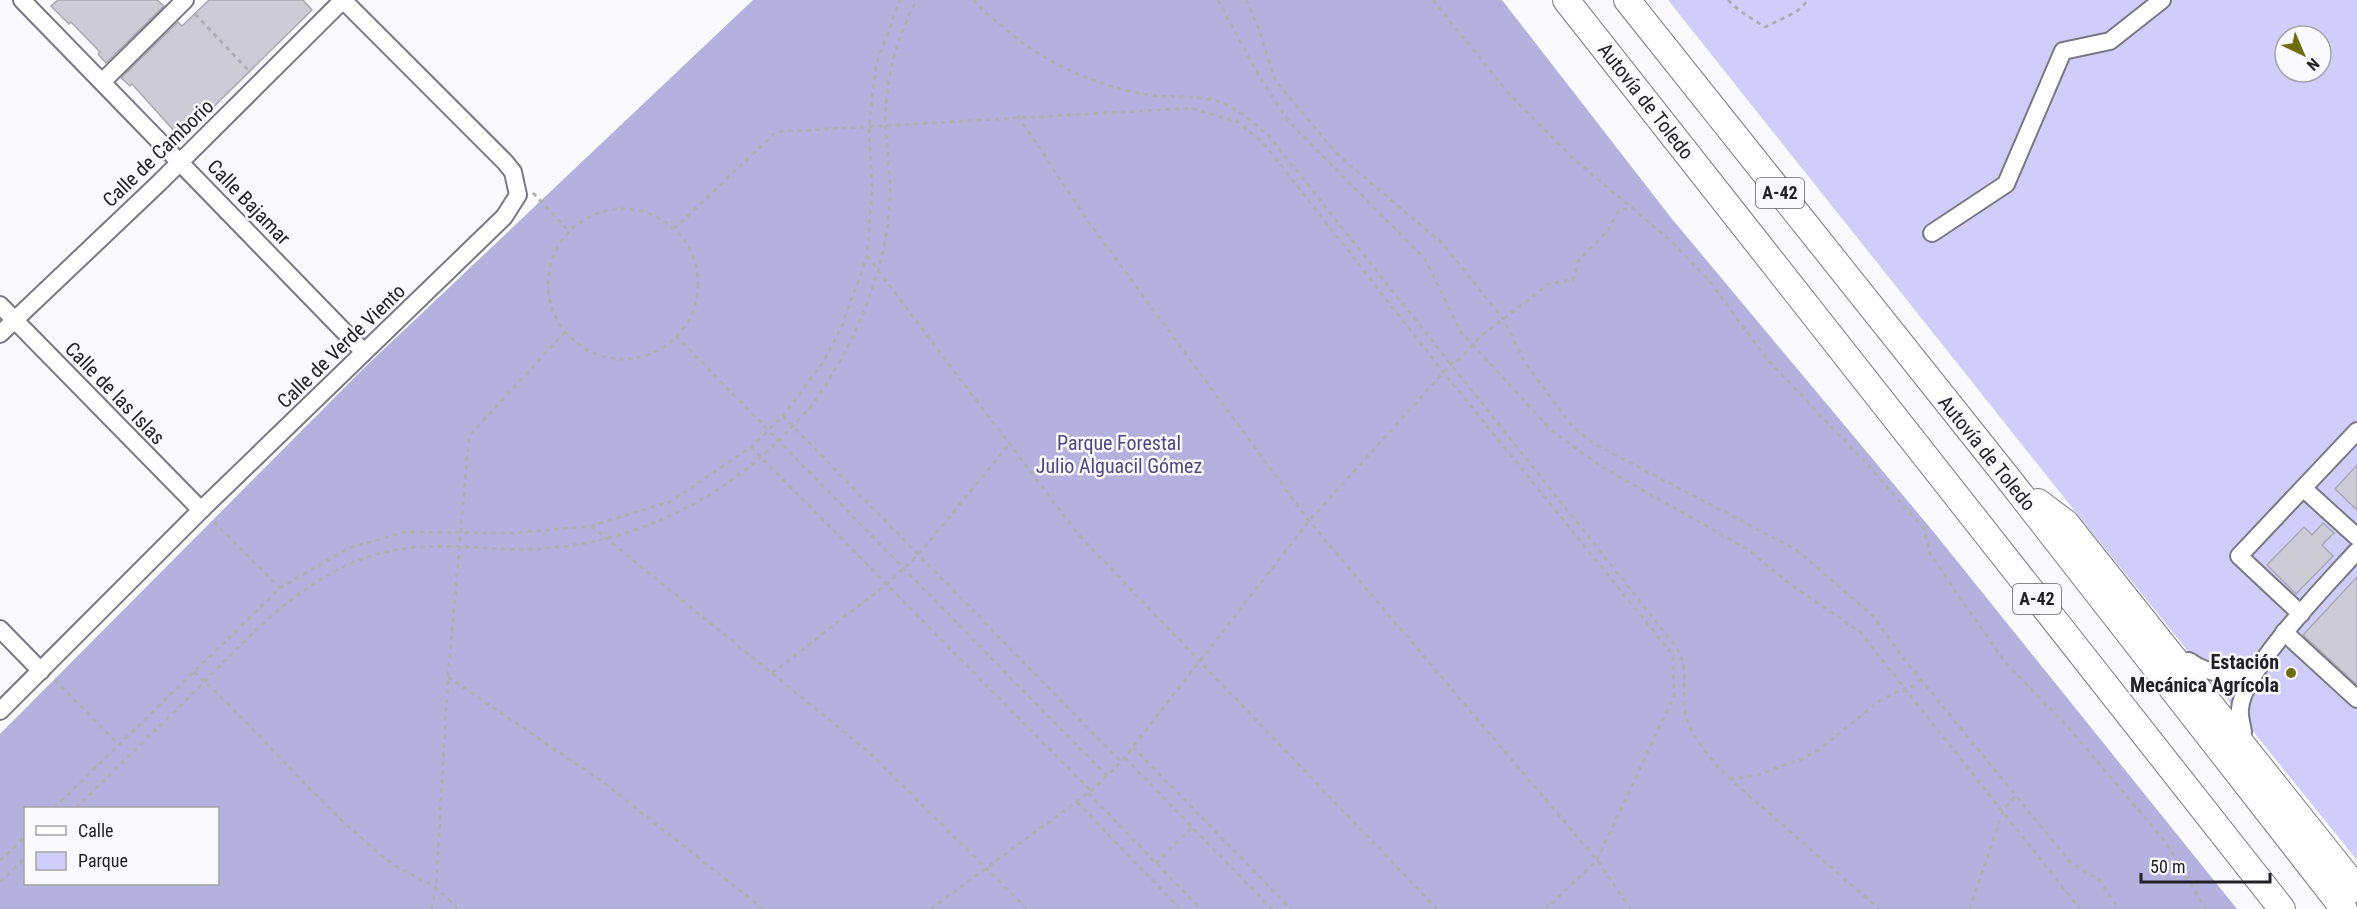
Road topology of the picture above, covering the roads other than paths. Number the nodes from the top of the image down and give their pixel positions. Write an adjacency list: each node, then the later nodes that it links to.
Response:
1 (343, 0): 8 (street, Calle de Camborio); 13 (street, Calle de Verde Viento)
2 (1566, 0): 32 (highway, Autovía de Toledo / A-42)
3 (1627, 0): 15 (highway, Autovía de Toledo / A-42)
4 (2162, 0): 9 (street)
5 (25, 1): 7 (street, Calle Bajamar)
6 (184, 1): 7 (street)
7 (103, 81): 8 (street, Calle Bajamar)
8 (180, 161): 11 (street, Calle de Camborio); 13 (street, Calle Bajamar)
9 (1932, 233)
10 (0, 305): 11 (street, Calle de las Islas)
11 (14, 320): 12 (street, Calle de Camborio); 17 (street, Calle de las Islas)
12 (0, 334)
13 (364, 352): 17 (street, Calle de Verde Viento)
14 (2357, 431): 16 (street)
15 (2007, 477): 20 (highway); 33 (highway, Autovía de Toledo / A-42)
16 (2304, 489): 18 (street); 21 (street)
17 (207, 515): 26 (street, Calle de Verde Viento)
18 (2357, 537)
19 (2357, 551): 21 (street)
20 (2110, 579): 24 (street); 30 (highway)
21 (2301, 614): 23 (street)
22 (0, 629): 26 (street)
23 (2284, 632): 25 (street); 27 (street)
24 (2189, 661): 25 (street); 29 (street)
25 (2259, 665): 29 (street)
26 (47, 675): 28 (street, Calle de Verde Viento)
27 (2357, 699)
28 (0, 711)
29 (2243, 732): 30 (street)
30 (2322, 844): 31 (highway)
31 (2352, 880)
32 (2282, 909)
33 (2344, 909)

